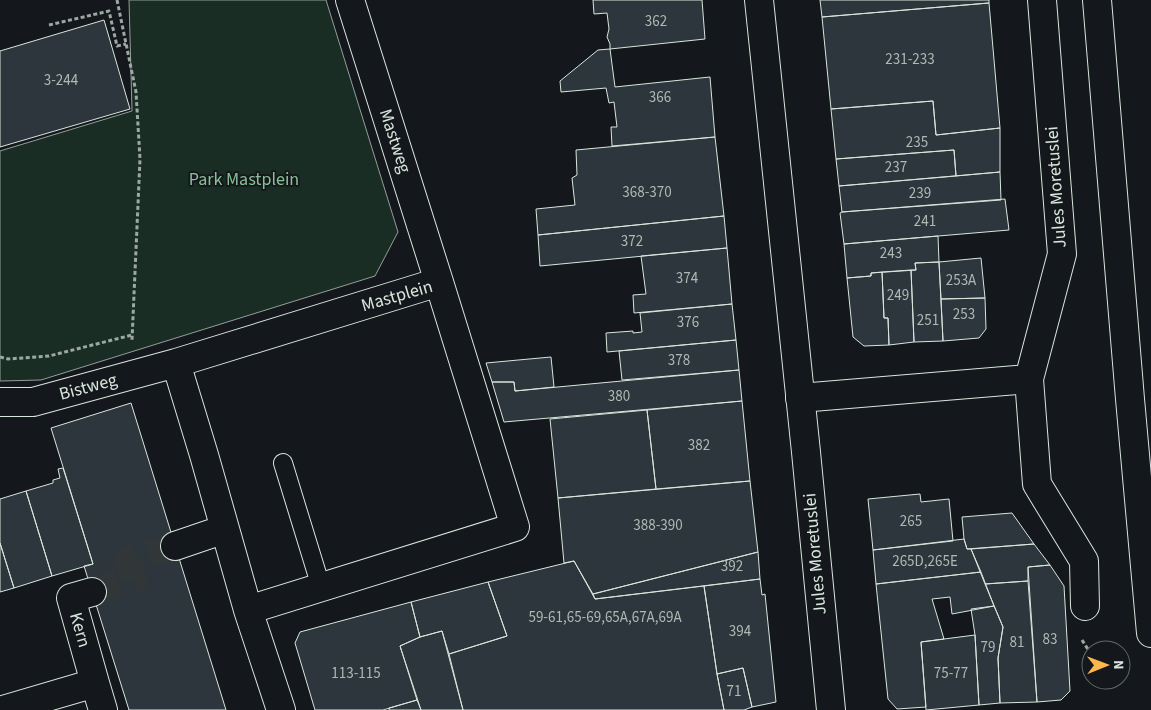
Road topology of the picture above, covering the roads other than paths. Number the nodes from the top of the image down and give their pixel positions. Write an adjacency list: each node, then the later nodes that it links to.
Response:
1 (350, 0): 5 (main road, Mastweg)
2 (759, 0): 8 (main road, Jules Moretuslei)
3 (1042, 0): 7 (main road, Jules Moretuslei)
4 (1096, 0): 17 (main road)
5 (440, 282): 6 (main road, Mastplein); 13 (main road, Mastplein)
6 (176, 363): 9 (main road, Bistweg); 11 (main road)
7 (1029, 379): 8 (main road); 15 (main road, Jules Moretuslei)
8 (800, 398): 22 (main road, Jules Moretuslei)
9 (0, 402)
10 (283, 463): 13 (lane)
11 (225, 529): 12 (main road); 16 (main road)
12 (175, 546)
13 (321, 587): 16 (main road, Mastplein)
14 (92, 592): 18 (main road, Kern)
15 (1086, 606)
16 (248, 610): 21 (main road)
17 (1151, 633)
18 (95, 683): 19 (main road); 20 (main road, Kern)
19 (3, 710)
20 (103, 710)
21 (281, 710)
22 (831, 710)

